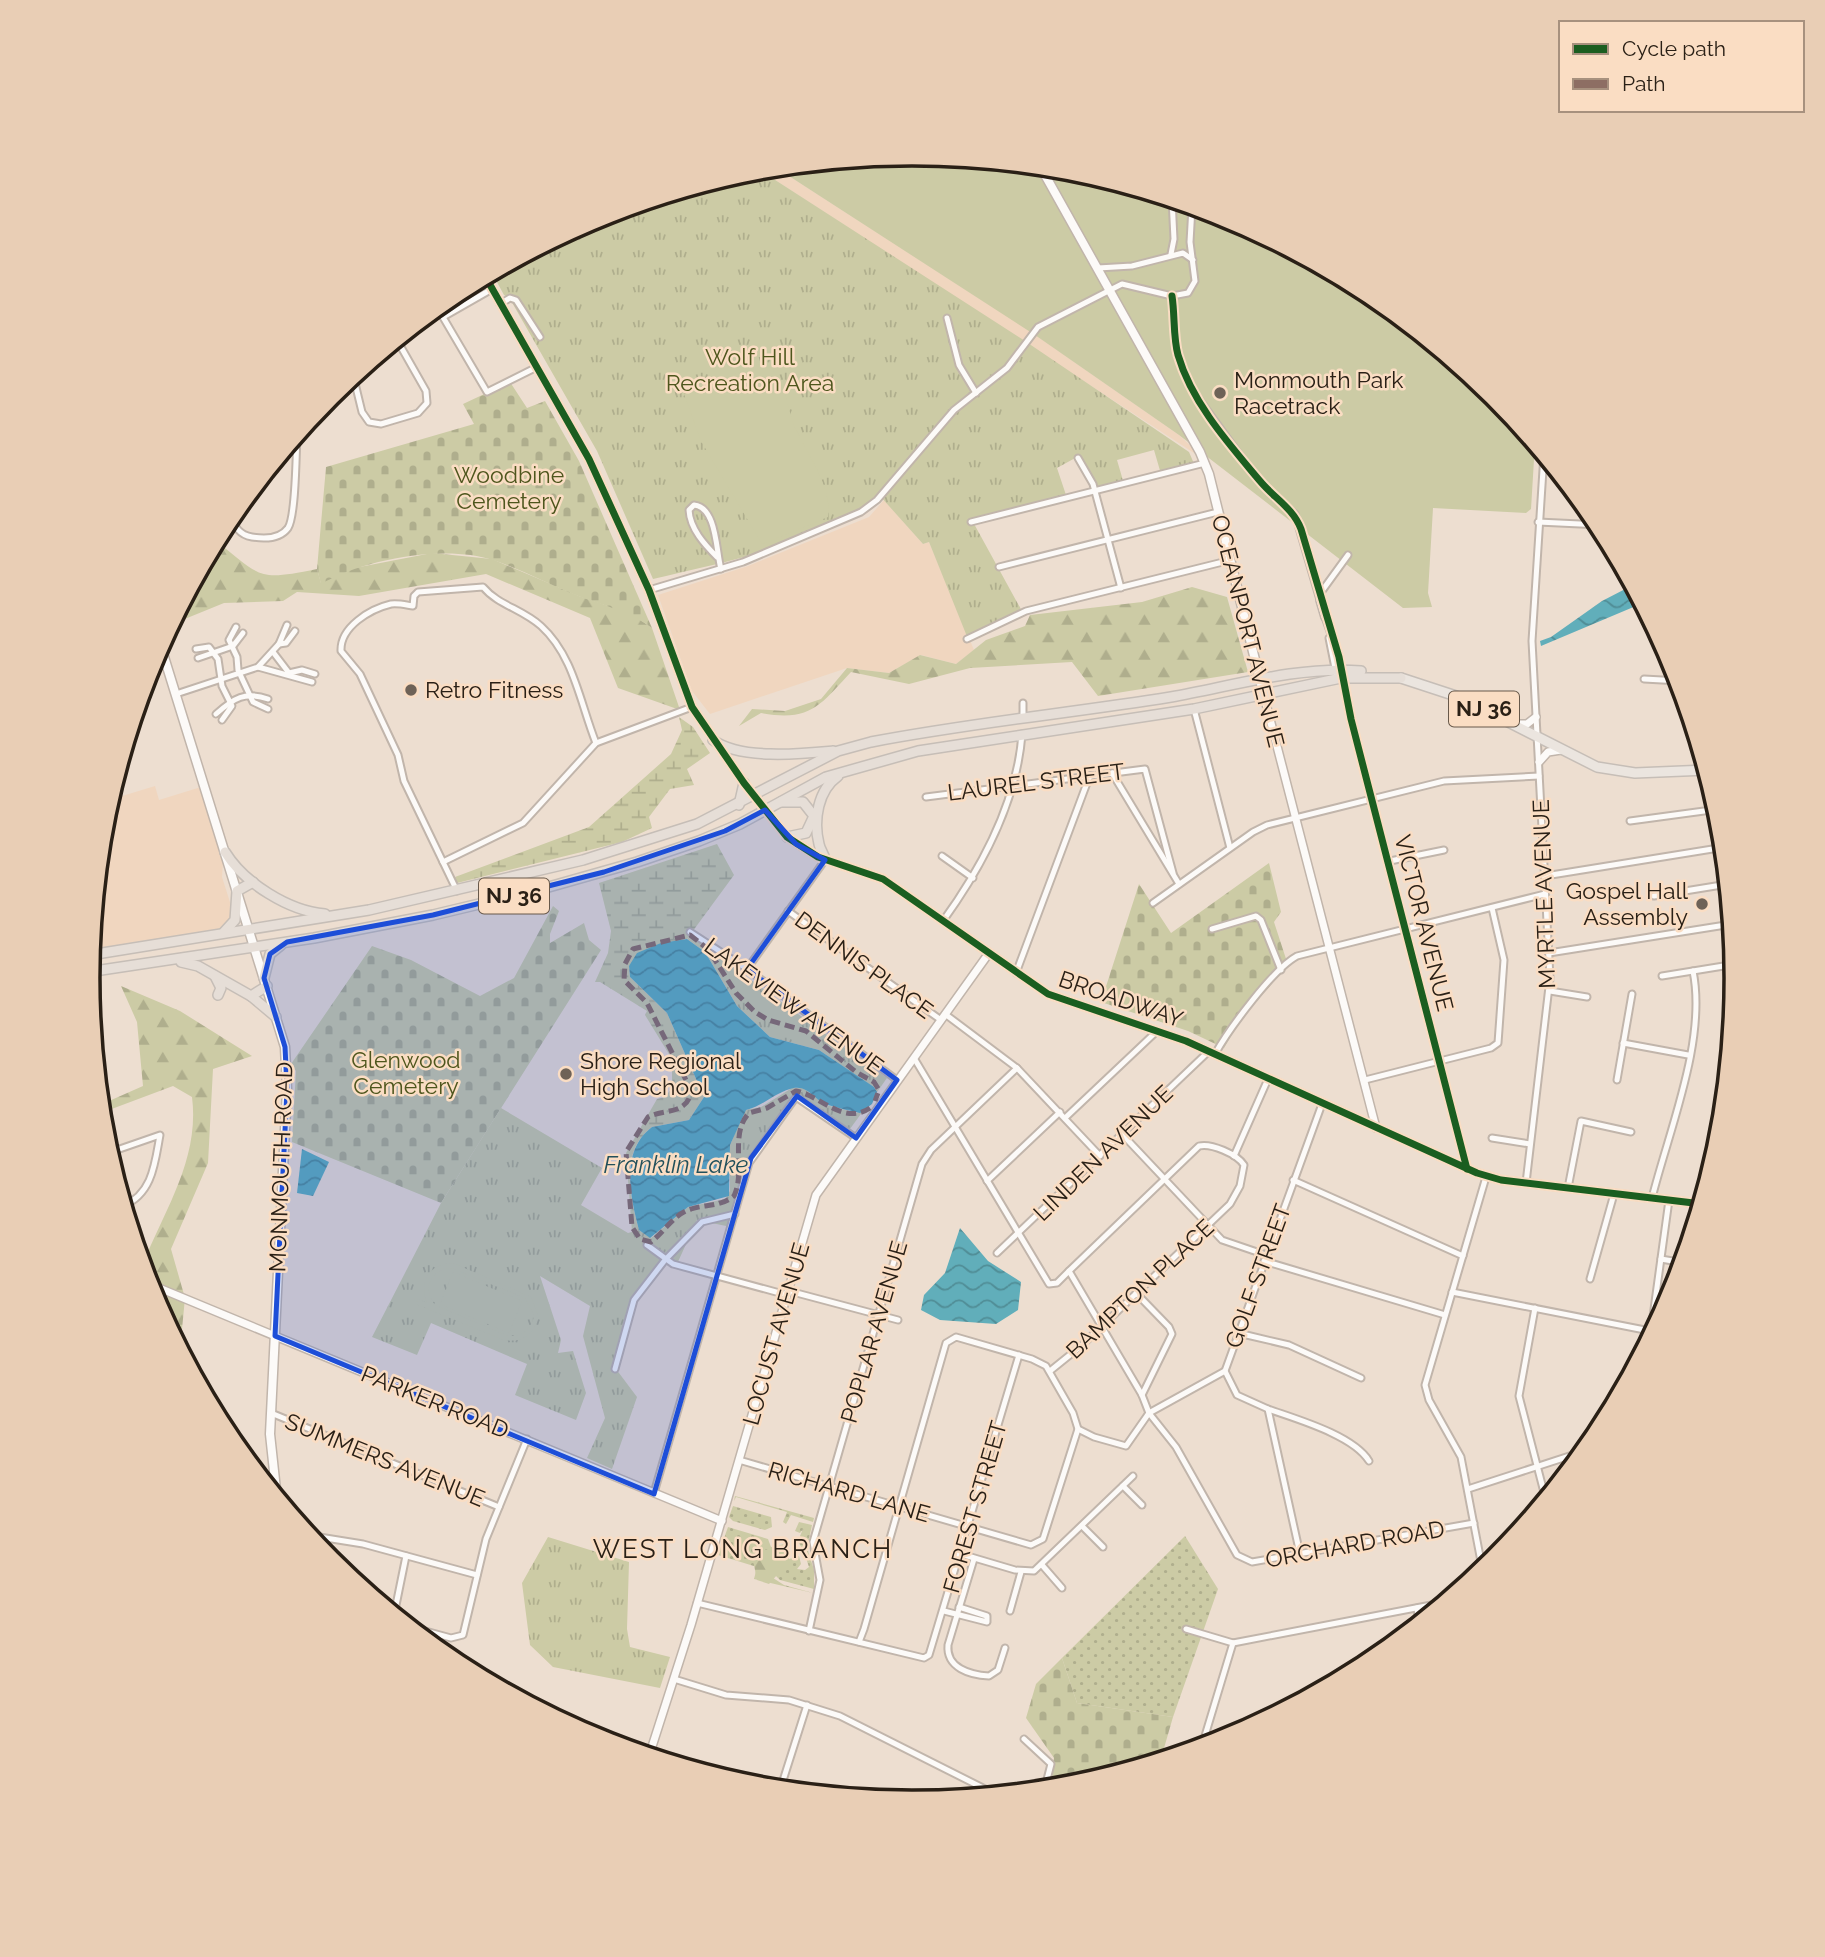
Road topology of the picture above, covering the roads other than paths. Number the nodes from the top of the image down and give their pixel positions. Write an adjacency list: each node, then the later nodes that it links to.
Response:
1 (1046, 177): 6 (main road, OCEANPORT AVENUE)
2 (1172, 209): 4 (street)
3 (1192, 216): 5 (street)
4 (1171, 254): 5 (street); 6 (street)
5 (1193, 260): 10 (street)
6 (1098, 268): 9 (main road, OCEANPORT AVENUE)
7 (490, 285): 8 (street, BROADWAY)
8 (492, 289): 11 (street, BROADWAY); 12 (street)
9 (1110, 289): 10 (street); 18 (street); 21 (main road, OCEANPORT AVENUE)
10 (1172, 296): 37 (street, VICTOR AVENUE)
11 (500, 304): 14 (street); 16 (street, BROADWAY)
12 (443, 317): 16 (street)
13 (947, 318): 18 (street)
14 (540, 337)
15 (401, 347): 17 (street)
16 (537, 367): 36 (street, BROADWAY)
17 (356, 387)
18 (976, 393): 34 (street)
19 (296, 449): 28 (street)
20 (1078, 458): 23 (street)
21 (1205, 463): 23 (street); 24 (main road, OCEANPORT AVENUE)
22 (1543, 466): 26 (street, MYRTLE AVENUE)
23 (1095, 491): 25 (street); 29 (street)
24 (1218, 512): 29 (street); 32 (main road, OCEANPORT AVENUE)
25 (971, 522)
26 (1538, 522): 27 (street); 73 (street, MYRTLE AVENUE)
27 (1586, 524)
28 (236, 528)
29 (1108, 539): 33 (street); 35 (street)
30 (1348, 555): 37 (street)
31 (718, 557): 31 (street); 34 (street)
32 (1231, 560): 35 (street); 57 (main road, OCEANPORT AVENUE)
33 (999, 567)
34 (721, 569): 36 (street)
35 (1121, 588): 43 (street)
36 (649, 590): 68 (street, BROADWAY)
37 (1319, 598): 38 (street, VICTOR AVENUE)
38 (1325, 617): 55 (street, VICTOR AVENUE)
39 (287, 625): 44 (street)
40 (236, 627): 45 (street)
41 (295, 631): 44 (street)
42 (243, 633): 45 (street)
43 (967, 639)
44 (279, 645): 47 (street)
45 (233, 646): 48 (street); 53 (street)
46 (195, 649): 48 (street)
47 (273, 652): 51 (street); 52 (street)
48 (215, 654): 49 (street); 59 (street)
49 (198, 658)
50 (165, 660): 62 (main road, MONMOUTH ROAD)
51 (258, 667): 52 (street); 53 (street)
52 (289, 673): 54 (street); 61 (street)
53 (240, 674): 59 (street); 63 (street)
54 (315, 674)
55 (1340, 676): 56 (highway, NJ 36); 57 (highway, NJ 36); 64 (highway, NJ 36); 94 (street, VICTOR AVENUE)
56 (1401, 678): 75 (main road, NJ 36)
57 (1261, 679): 64 (main road, OCEANPORT AVENUE); 72 (highway, NJ 36)
58 (1644, 679): 60 (street)
59 (222, 680): 62 (street); 66 (street)
60 (1668, 680)
61 (312, 682)
62 (176, 694): 105 (main road, MONMOUTH ROAD)
63 (249, 694): 65 (street); 66 (street); 69 (street)
64 (1264, 696): 70 (highway, NJ 36); 99 (street, OCEANPORT AVENUE)
65 (268, 699)
66 (230, 702): 71 (street); 74 (street)
67 (1023, 703): 72 (street)
68 (692, 707): 78 (street, BROADWAY); 79 (street)
69 (268, 709)
70 (1194, 709): 76 (highway, NJ 36); 102 (street)
71 (216, 714)
72 (1023, 717): 82 (highway, NJ 36)
73 (1536, 717): 75 (street); 77 (street, MYRTLE AVENUE)
74 (222, 720)
75 (1513, 724): 77 (main road, NJ 36)
76 (1022, 734): 85 (highway, NJ 36); 91 (street)
77 (1538, 738): 81 (main road, NJ 36); 84 (street, MYRTLE AVENUE)
78 (713, 740): 80 (highway); 83 (street, BROADWAY)
79 (596, 743): 109 (street); 109 (street)
80 (736, 750): 82 (highway); 83 (highway)
81 (1562, 750): 84 (street); 86 (main road, NJ 36)
82 (838, 751): 92 (highway, NJ 36)
83 (728, 760): 90 (street, BROADWAY)
84 (1539, 762): 89 (street, MYRTLE AVENUE)
85 (846, 770): 95 (highway, NJ 36); 107 (highway)
86 (1699, 770)
87 (1112, 773): 88 (street, LAUREL STREET); 110 (street); 110 (street, LAUREL STREET)
88 (1090, 775): 91 (street, LAUREL STREET); 143 (street)
89 (1539, 776): 94 (street); 111 (street, MYRTLE AVENUE)
90 (744, 783): 92 (street, BROADWAY); 96 (highway)
91 (1014, 785): 93 (street, LAUREL STREET); 112 (street)
92 (754, 796): 96 (highway, NJ 36); 97 (street, BROADWAY)
93 (926, 797)
94 (1372, 798): 99 (street); 108 (street, VICTOR AVENUE)
95 (776, 803): 97 (highway, NJ 36); 101 (highway)
96 (738, 806): 117 (highway, NJ 36)
97 (765, 810): 101 (street, BROADWAY); 131 (highway, NJ 36)
98 (1708, 811): 100 (street)
99 (1296, 818): 102 (street); 133 (street, OCEANPORT AVENUE)
100 (1630, 821)
101 (788, 837): 107 (street, BROADWAY)
102 (1230, 848): 114 (street)
103 (1714, 849): 111 (street)
104 (1444, 850): 108 (street)
105 (225, 852): 113 (highway); 116 (main road, MONMOUTH ROAD)
106 (942, 856): 112 (street)
107 (825, 860): 122 (street); 124 (street, BROADWAY)
108 (1390, 861): 127 (street, VICTOR AVENUE)
109 (443, 863): 117 (street)
110 (1174, 873): 114 (street)
111 (1545, 876): 118 (street, MYRTLE AVENUE)
112 (972, 878): 124 (street)
113 (253, 882): 116 (highway); 123 (highway)
114 (1179, 884): 120 (street)
115 (1720, 885): 119 (street)
116 (237, 891): 128 (main road, MONMOUTH ROAD); 130 (highway)
117 (457, 891): 123 (highway, NJ 36)
118 (1545, 894): 121 (street, LINDEN AVENUE); 136 (street, MYRTLE AVENUE)
119 (1654, 896)
120 (1153, 903)
121 (1492, 908): 127 (street, LINDEN AVENUE); 159 (street)
122 (788, 911): 139 (street); 153 (street, DENNIS PLACE)
123 (337, 915): 128 (highway, NJ 36)
124 (943, 921): 135 (street, BROADWAY)
125 (1724, 925): 136 (street)
126 (1212, 929): 141 (street)
127 (1406, 930): 133 (street, LINDEN AVENUE); 159 (street, VICTOR AVENUE)
128 (248, 931): 130 (highway, NJ 36); 132 (main road, MONMOUTH ROAD)
129 (690, 932): 139 (street, LAKEVIEW AVENUE)
130 (219, 935): 134 (highway, NJ 36)
131 (287, 942): 132 (highway, NJ 36); 146 (highway)
132 (254, 948): 137 (highway, NJ 36); 146 (main road, MONMOUTH ROAD)
133 (1330, 949): 141 (street, LINDEN AVENUE); 163 (street, OCEANPORT AVENUE)
134 (100, 953)
135 (989, 953): 143 (street, BROADWAY); 153 (street, LOCUST AVENUE)
136 (1549, 953): 147 (street, MYRTLE AVENUE)
137 (172, 961): 140 (highway, NJ 36); 144 (highway)
138 (1725, 966): 142 (street)
139 (747, 969): 162 (street, LAKEVIEW AVENUE)
140 (100, 970)
141 (1281, 970): 156 (street, LINDEN AVENUE)
142 (1693, 971): 145 (street); 157 (street)
143 (1016, 973): 154 (street, BROADWAY)
144 (214, 975): 148 (highway); 150 (highway)
145 (1662, 976)
146 (266, 982): 150 (highway); 152 (main road, MONMOUTH ROAD)
147 (1550, 991): 151 (street); 174 (street, MYRTLE AVENUE)
148 (218, 995)
149 (1632, 995): 155 (street)
150 (251, 996): 152 (highway)
151 (1587, 997)
152 (276, 1017): 215 (main road, MONMOUTH ROAD)
153 (943, 1017): 158 (street, LOCUST AVENUE); 160 (street, DENNIS PLACE)
154 (1157, 1031): 156 (street, BROADWAY); 167 (street)
155 (1623, 1043): 157 (street); 164 (street)
156 (1212, 1053): 161 (street, BROADWAY); 171 (street, LINDEN AVENUE)
157 (1688, 1055): 186 (street)
158 (914, 1058): 162 (street, LOCUST AVENUE); 168 (street)
159 (1440, 1060): 163 (street); 178 (street, VICTOR AVENUE)
160 (1017, 1068): 166 (street, DENNIS PLACE); 168 (street, POPLAR AVENUE)
161 (1268, 1079): 165 (street, BROADWAY); 177 (street)
162 (897, 1080): 172 (street, LOCUST AVENUE)
163 (1365, 1080): 169 (street, OCEANPORT AVENUE)
164 (1617, 1080)
165 (1322, 1104): 169 (street, BROADWAY); 181 (street, GOLF STREET)
166 (1060, 1112): 167 (street, DENNIS PLACE); 182 (street)
167 (1065, 1118): 176 (street, DENNIS PLACE)
168 (955, 1128): 182 (street); 210 (street, POPLAR AVENUE)
169 (1376, 1128): 178 (street, BROADWAY)
170 (1632, 1132): 184 (street)
171 (1122, 1134): 176 (street, LINDEN AVENUE); 180 (street)
172 (856, 1138): 190 (street); 205 (street, LOCUST AVENUE)
173 (1492, 1138): 174 (street)
174 (1530, 1144): 183 (street, MYRTLE AVENUE)
175 (118, 1150): 188 (street)
176 (1100, 1156): 192 (street, LINDEN AVENUE)
177 (1234, 1156): 180 (street); 191 (street, BAMPTON PLACE)
178 (1467, 1169): 179 (street, BROADWAY)
179 (1486, 1177): 183 (street, BROADWAY); 195 (street)
180 (1165, 1179): 191 (street); 200 (street)
181 (1293, 1180): 195 (street); 196 (street, GOLF STREET)
182 (987, 1181): 192 (street)
183 (1526, 1183): 184 (street, BROADWAY)
184 (1568, 1188): 185 (street, BROADWAY)
185 (1614, 1194): 186 (street, BROADWAY); 202 (street)
186 (1652, 1198): 187 (street, BROADWAY)
187 (1669, 1200): 189 (street, BROADWAY); 197 (street)
188 (131, 1201)
189 (1694, 1203)
190 (735, 1214): 198 (street); 201 (street)
191 (1208, 1224): 196 (street); 206 (street, BAMPTON PLACE)
192 (1018, 1235): 194 (street, LINDEN AVENUE); 200 (street)
193 (647, 1245): 198 (street)
194 (997, 1253)
195 (1463, 1256): 204 (street)
196 (1265, 1258): 209 (street); 214 (street, GOLF STREET)
197 (1661, 1259): 199 (street); 207 (street)
198 (665, 1260): 201 (street); 217 (street)
199 (1674, 1261)
200 (1069, 1271): 212 (street, ORCHARD ROAD)
201 (717, 1275): 205 (street); 237 (street)
202 (1590, 1279)
203 (162, 1289): 215 (street, PARKER ROAD)
204 (1452, 1292): 208 (street); 209 (street)
205 (788, 1293): 210 (street); 228 (street, LOCUST AVENUE)
206 (1136, 1293): 212 (street, BAMPTON PLACE); 221 (street)
207 (1656, 1305)
208 (1535, 1308): 213 (street); 230 (street)
209 (1445, 1315): 235 (street)
210 (878, 1317): 211 (street); 233 (street, POPLAR AVENUE)
211 (898, 1320)
212 (1101, 1327): 218 (street, BAMPTON PLACE); 221 (street, ORCHARD ROAD)
213 (1645, 1330)
214 (1238, 1333): 219 (street, GOLF STREET); 220 (street)
215 (275, 1336): 223 (main road, MONMOUTH ROAD); 226 (street, PARKER ROAD)
216 (1019, 1355): 218 (street); 239 (street); 243 (street, FOREST STREET)
217 (615, 1369)
218 (1050, 1371): 225 (street, BAMPTON PLACE)
219 (1225, 1371): 222 (street, GOLF STREET); 224 (street)
220 (1361, 1378)
221 (1142, 1395): 224 (street, ORCHARD ROAD)
222 (1268, 1409): 229 (street, GOLF STREET); 248 (street)
223 (271, 1413): 232 (main road, MONMOUTH ROAD); 240 (street, SUMMERS AVENUE)
224 (1149, 1413): 225 (street); 248 (street, ORCHARD ROAD)
225 (1078, 1429): 243 (street, RICHARD LANE)
226 (527, 1439): 237 (street, PARKER ROAD); 240 (street)
227 (1569, 1456): 230 (street)
228 (739, 1460): 233 (street, RICHARD LANE); 241 (street, LOCUST AVENUE)
229 (1369, 1461)
230 (1539, 1466): 235 (street); 236 (street)
231 (1133, 1476): 234 (street)
232 (274, 1481)
233 (829, 1486): 239 (street, RICHARD LANE); 266 (street, POPLAR AVENUE)
234 (1123, 1486): 238 (street); 244 (street)
235 (1468, 1489): 242 (street)
236 (1544, 1489)
237 (654, 1494): 241 (street, PARKER ROAD)
238 (1142, 1505)
239 (899, 1506): 243 (street, RICHARD LANE); 268 (street)
240 (499, 1507): 254 (street)
241 (722, 1521): 256 (street, LOCUST AVENUE)
242 (1474, 1523): 248 (street, ORCHARD ROAD); 251 (street)
243 (969, 1526): 247 (street, FOREST STREET)
244 (1082, 1526): 246 (street); 252 (street)
245 (323, 1538): 249 (street)
246 (1103, 1547)
247 (961, 1553): 250 (street); 261 (street, FOREST STREET)
248 (1300, 1553)
249 (406, 1556): 254 (street); 257 (street)
250 (974, 1559): 253 (street); 259 (street)
251 (1481, 1559)
252 (1042, 1565): 253 (street); 255 (street)
253 (1021, 1572): 262 (street)
254 (477, 1575): 267 (street)
255 (1062, 1588)
256 (698, 1604): 266 (street); 271 (street, LOCUST AVENUE)
257 (396, 1605)
258 (1428, 1606): 260 (street)
259 (959, 1607): 264 (street); 264 (street)
260 (1417, 1608): 263 (street); 269 (street)
261 (944, 1611): 264 (street); 268 (street, FOREST STREET)
262 (1010, 1611)
263 (1418, 1614)
264 (957, 1615): 270 (street)
265 (1186, 1629): 269 (street)
266 (809, 1631): 268 (street)
267 (431, 1633)
268 (859, 1642)
269 (1234, 1643): 273 (street)
270 (1005, 1648)
271 (674, 1679): 272 (street); 275 (street, LOCUST AVENUE)
272 (807, 1705): 276 (street); 278 (street)
273 (1205, 1736)
274 (1024, 1738): 277 (street)
275 (652, 1748)
276 (783, 1780)
277 (1047, 1780)
278 (983, 1788)

